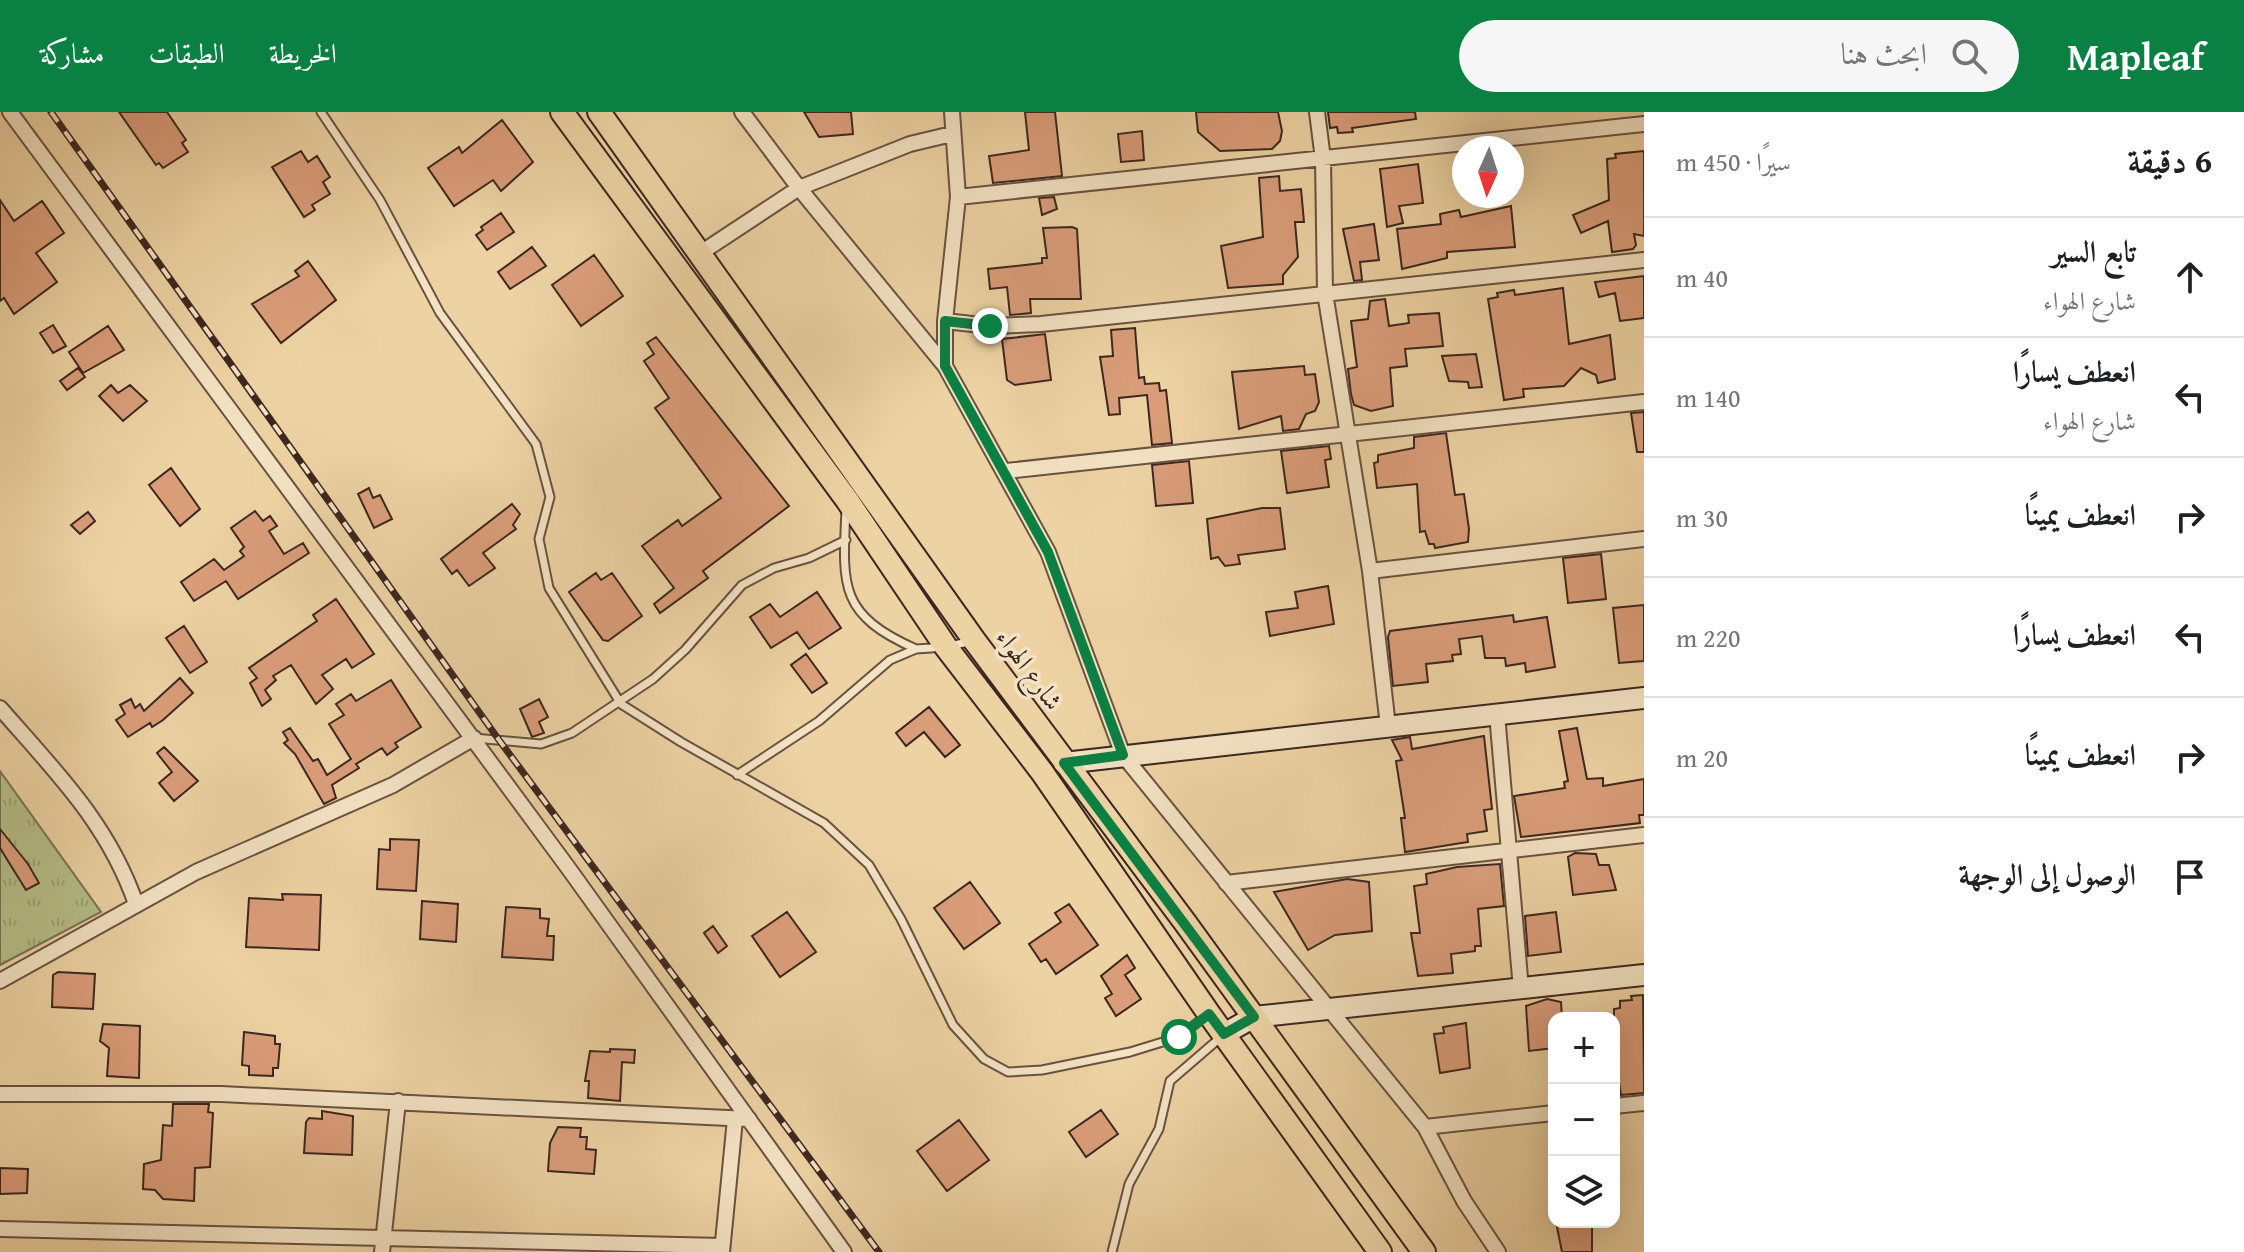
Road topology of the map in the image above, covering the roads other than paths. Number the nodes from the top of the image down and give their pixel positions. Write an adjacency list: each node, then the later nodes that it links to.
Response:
1 (10, 112): 34 (street)
2 (321, 112): 30 (lane)
3 (562, 112): 22 (main road, شارع الهواء)
4 (599, 112): 13 (main road, شارع الهواء)
5 (742, 112): 11 (street)
6 (952, 112): 9 (street)
7 (1317, 112): 10 (street)
8 (1644, 124): 10 (street)
9 (952, 134): 11 (street); 12 (street)
10 (1323, 159): 12 (street); 15 (street)
11 (799, 188): 13 (street); 17 (street)
12 (958, 197): 16 (street)
13 (699, 254): 21 (main road, شارع الهواء)
14 (1644, 260): 15 (street)
15 (1325, 293): 16 (street); 19 (street)
16 (945, 321): 17 (street)
17 (945, 366): 20 (street)
18 (1644, 402): 19 (street)
19 (1348, 434): 20 (street); 25 (street)
20 (1006, 471): 35 (street)
21 (860, 478): 22 (lane); 26 (main road, شارع الهواء)
22 (847, 500): 24 (lane); 27 (main road, شارع الهواء)
23 (1644, 539): 25 (street)
24 (846, 540): 28 (lane); 30 (lane)
25 (1370, 571): 33 (street)
26 (974, 640): 27 (lane); 36 (main road, شارع الهواء)
27 (946, 647): 28 (lane); 46 (main road, شارع الهواء)
28 (916, 649): 37 (lane)
29 (1644, 698): 32 (street)
30 (621, 704): 34 (lane); 37 (lane)
31 (0, 708): 41 (street)
32 (1497, 714): 33 (street); 39 (street)
33 (1388, 726): 35 (street)
34 (474, 738): 41 (street); 54 (street)
35 (1123, 755): 36 (street); 40 (street)
36 (1064, 763): 47 (main road, شارع الهواء)
37 (737, 775): 46 (lane)
38 (1644, 835): 39 (street)
39 (1506, 850): 40 (street); 44 (street)
40 (1226, 883): 45 (street)
41 (136, 904): 43 (street)
42 (1644, 975): 44 (street)
43 (0, 981)
44 (1521, 989): 45 (street)
45 (1327, 1009): 47 (street); 55 (street)
46 (1209, 1014): 48 (main road, شارع الهواء)
47 (1254, 1017): 48 (street); 62 (main road, شارع الهواء)
48 (1224, 1034): 60 (lane); 61 (main road, شارع الهواء)
49 (0, 1094): 50 (street)
50 (398, 1101): 54 (street); 57 (street)
51 (1644, 1103): 52 (street)
52 (1620, 1105)
53 (1548, 1114): 55 (street)
54 (742, 1119): 58 (street); 59 (street)
55 (1425, 1127): 63 (street)
56 (0, 1229): 57 (street)
57 (382, 1246): 58 (street)
58 (722, 1249)
59 (844, 1252)
60 (1112, 1252)
61 (1380, 1252)
62 (1424, 1252)
63 (1498, 1252)

